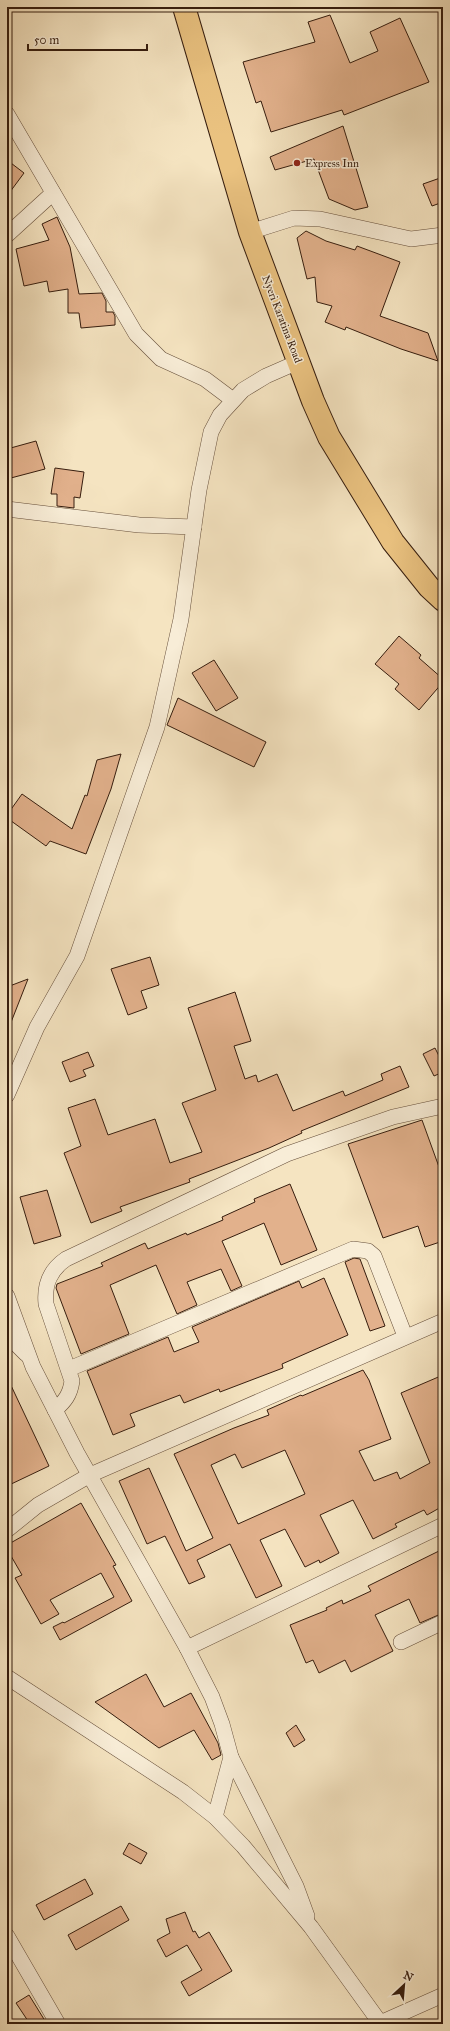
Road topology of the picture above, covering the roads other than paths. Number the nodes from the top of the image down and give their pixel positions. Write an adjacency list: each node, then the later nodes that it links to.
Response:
1 (184, 7): 4 (highway, Nyeri Karatina Road)
2 (7, 114): 3 (street)
3 (53, 192): 5 (street); 8 (street)
4 (250, 232): 6 (street); 7 (highway, Nyeri Karatina Road)
5 (7, 235)
6 (443, 235)
7 (298, 362): 8 (street); 11 (highway, Nyeri Karatina Road)
8 (233, 400): 10 (street)
9 (7, 509): 10 (street)
10 (194, 527): 12 (street)
11 (443, 600)
12 (7, 1095)
13 (442, 1109): 19 (street)
14 (7, 1296): 18 (street)
15 (443, 1321): 17 (street)
16 (7, 1335): 18 (street)
17 (405, 1336): 19 (street); 21 (street)
18 (29, 1356): 20 (street)
19 (69, 1369): 20 (street)
20 (55, 1410): 21 (street)
21 (90, 1475): 23 (street); 26 (street)
22 (443, 1525): 26 (street)
23 (7, 1530)
24 (443, 1622): 25 (street)
25 (401, 1642)
26 (187, 1648): 28 (street)
27 (7, 1677): 29 (street)
28 (231, 1757): 29 (street); 30 (street)
29 (215, 1817): 30 (street)
30 (311, 1926): 33 (street)
31 (7, 1936): 34 (street)
32 (443, 1995): 33 (street)
33 (380, 2023)
34 (58, 2024)

